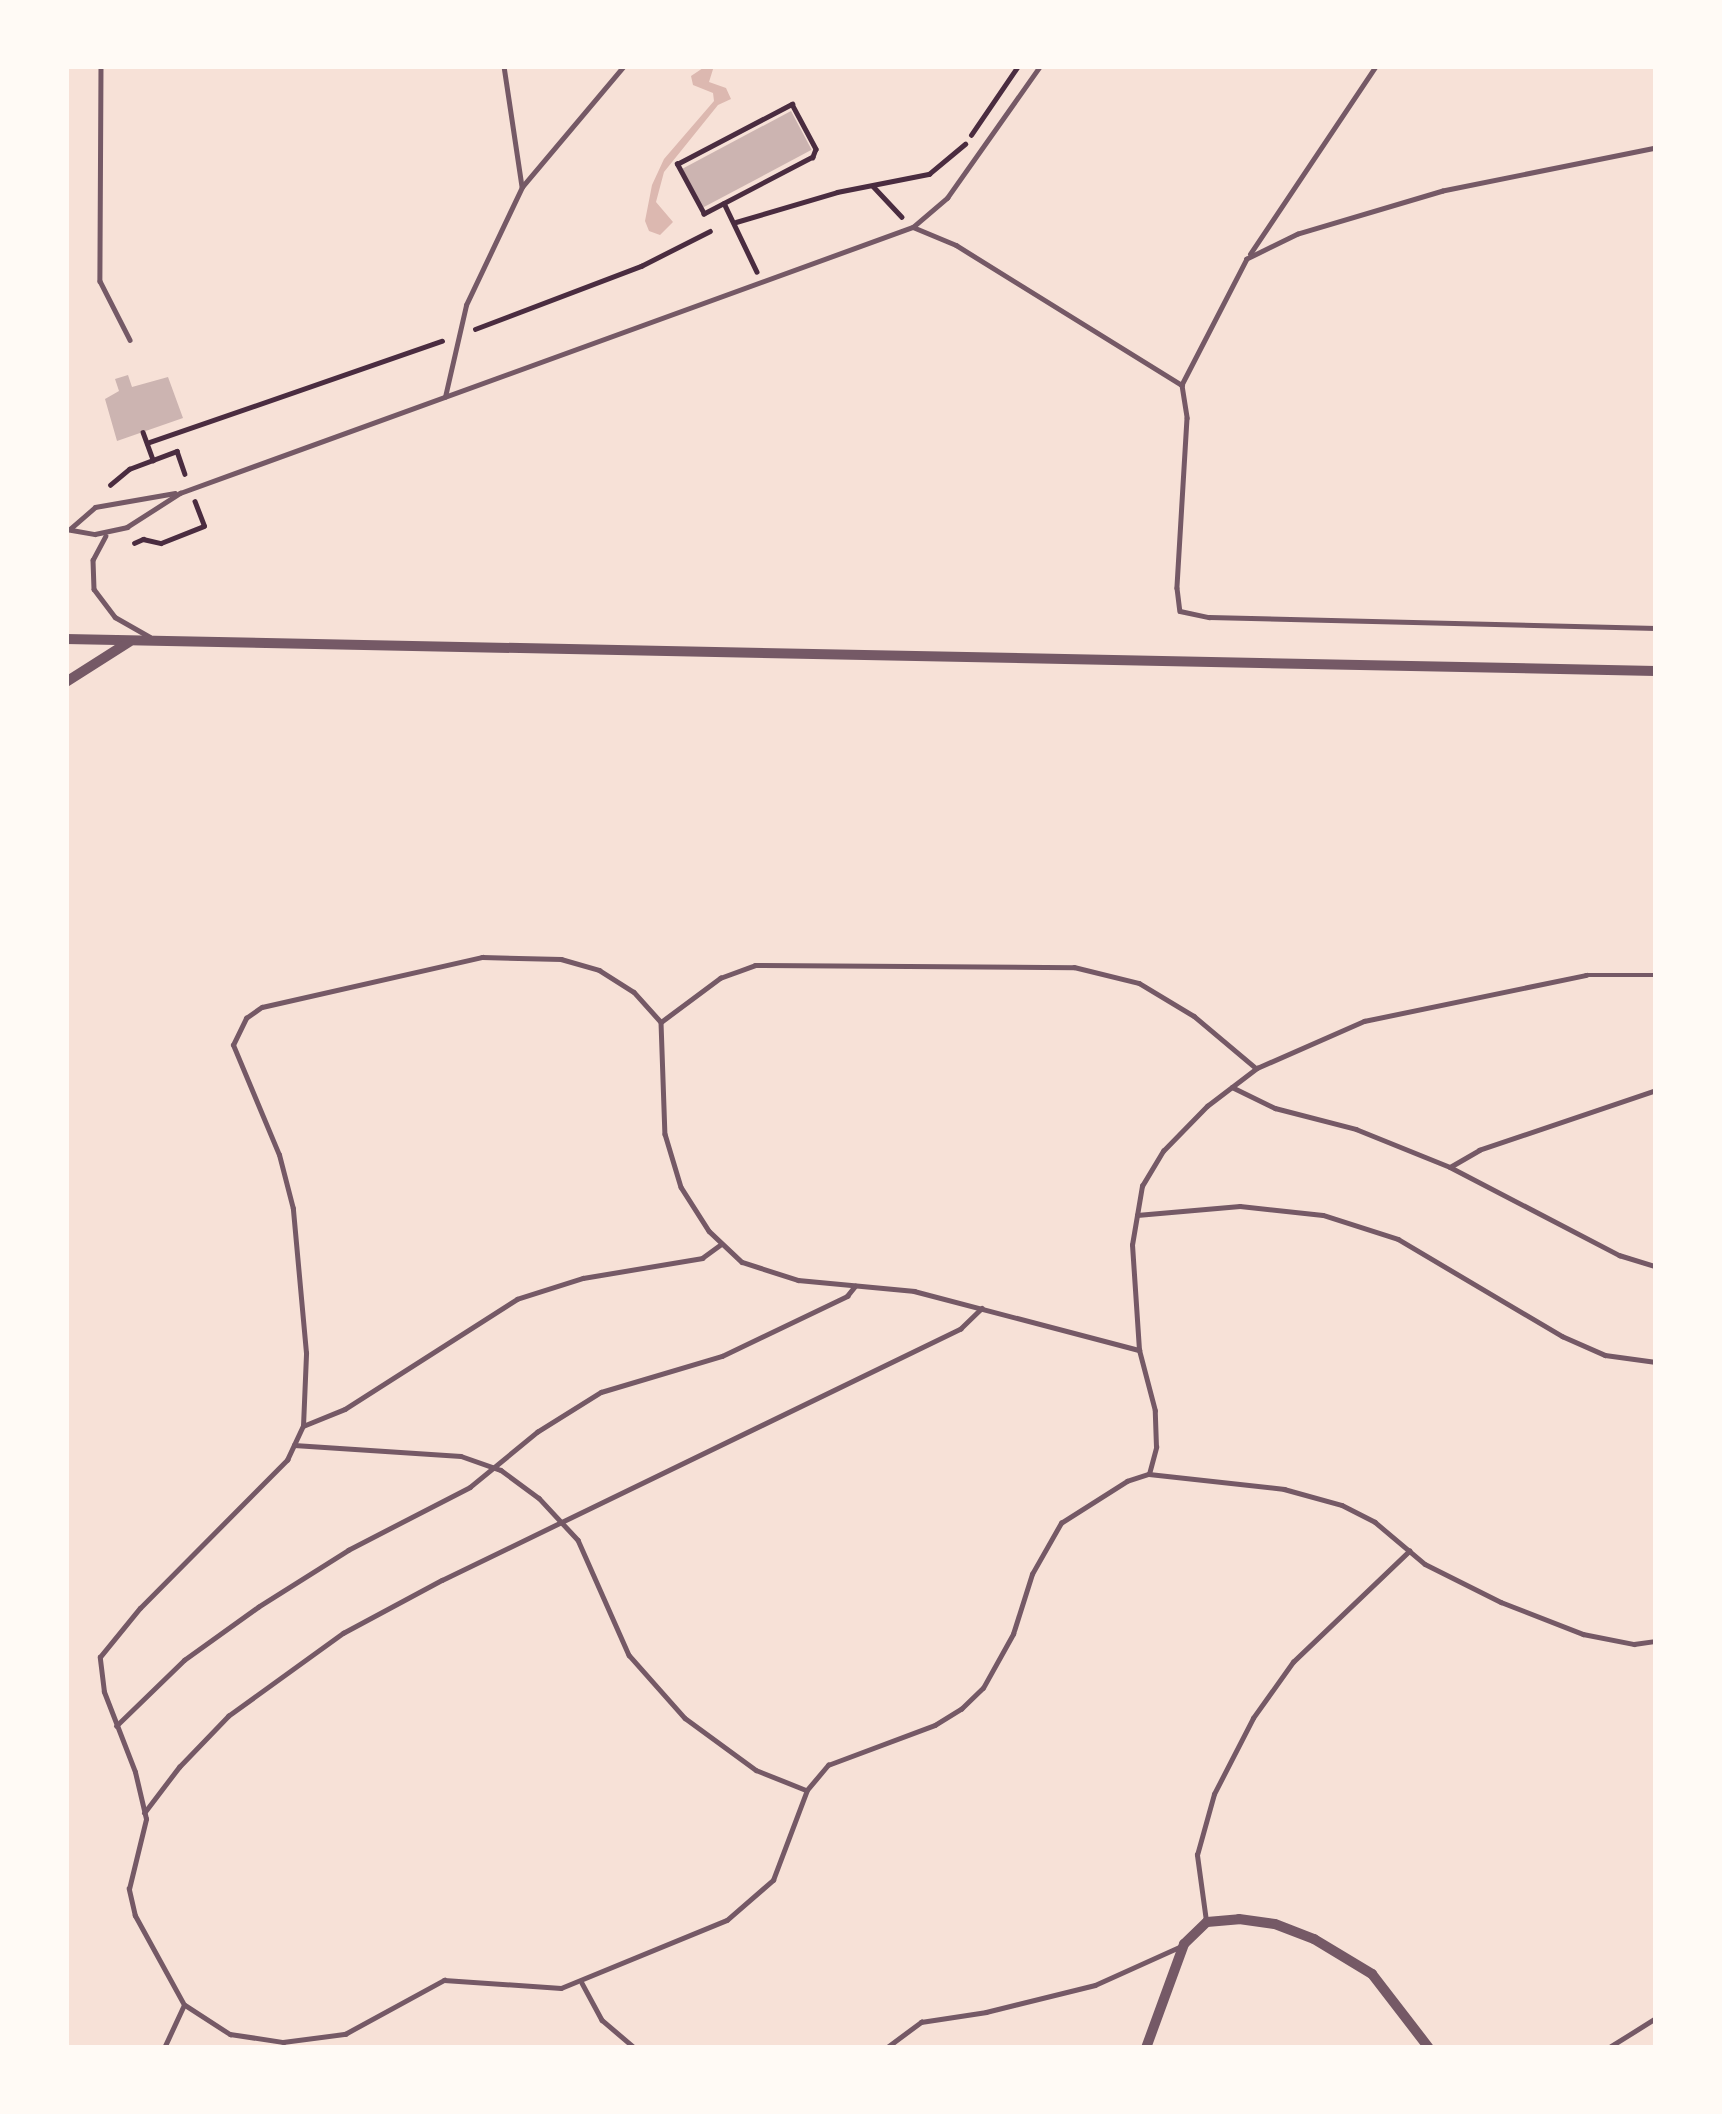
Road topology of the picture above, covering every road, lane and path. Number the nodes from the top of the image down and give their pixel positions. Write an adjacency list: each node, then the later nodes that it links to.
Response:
1 (101, 66): 17 (lane)
2 (504, 66): 9 (lane)
3 (624, 66): 9 (lane)
4 (1018, 66): 8 (path)
5 (1040, 66): 12 (lane)
6 (1376, 66): 14 (lane)
7 (1656, 148): 14 (lane)
8 (873, 186): 11 (path); 12 (path)
9 (522, 187): 16 (lane)
10 (724, 203): 10 (path); 11 (path)
11 (736, 222): 15 (path)
12 (913, 227): 15 (lane); 18 (lane)
13 (710, 232): 16 (path)
14 (1247, 259): 18 (lane)
15 (761, 282): 19 (lane)
16 (458, 335): 19 (lane); 21 (path)
17 (130, 340)
18 (1182, 385): 26 (lane)
19 (445, 397): 23 (lane)
20 (143, 432): 21 (path)
21 (147, 443): 22 (path)
22 (153, 460)
23 (180, 493): 24 (lane); 25 (lane)
24 (68, 529): 25 (lane)
25 (108, 533): 29 (lane)
26 (1656, 628)
27 (66, 639): 28 (street)
28 (134, 640): 29 (street); 31 (street)
29 (155, 640): 30 (street)
30 (1656, 671)
31 (66, 682)
32 (1656, 975): 34 (lane)
33 (661, 1022): 34 (lane); 39 (lane); 45 (lane)
34 (1257, 1068): 35 (lane)
35 (1232, 1087): 37 (lane); 38 (lane)
36 (1656, 1090): 37 (lane)
37 (1450, 1167): 40 (lane)
38 (1137, 1215): 43 (lane); 44 (lane)
39 (722, 1244): 41 (lane); 45 (lane)
40 (1656, 1266)
41 (855, 1285): 42 (lane); 47 (lane)
42 (982, 1308): 43 (lane); 49 (lane)
43 (1139, 1350): 48 (lane)
44 (1656, 1362)
45 (303, 1426): 46 (lane)
46 (294, 1444): 47 (lane); 52 (lane)
47 (494, 1468): 49 (lane); 52 (lane)
48 (1149, 1474): 50 (lane); 53 (lane)
49 (562, 1522): 53 (lane); 54 (lane)
50 (1409, 1551): 51 (lane); 55 (lane)
51 (1656, 1641)
52 (116, 1726): 54 (lane)
53 (807, 1790): 57 (lane)
54 (144, 1814): 58 (lane)
55 (1207, 1922): 56 (street); 64 (street)
56 (1184, 1944): 62 (lane); 63 (street)
57 (582, 1983): 58 (lane); 61 (lane)
58 (184, 2005): 60 (lane)
59 (1656, 2018): 65 (lane)
60 (164, 2048)
61 (635, 2048)
62 (886, 2048)
63 (1146, 2048)
64 (1429, 2048)
65 (1608, 2048)

